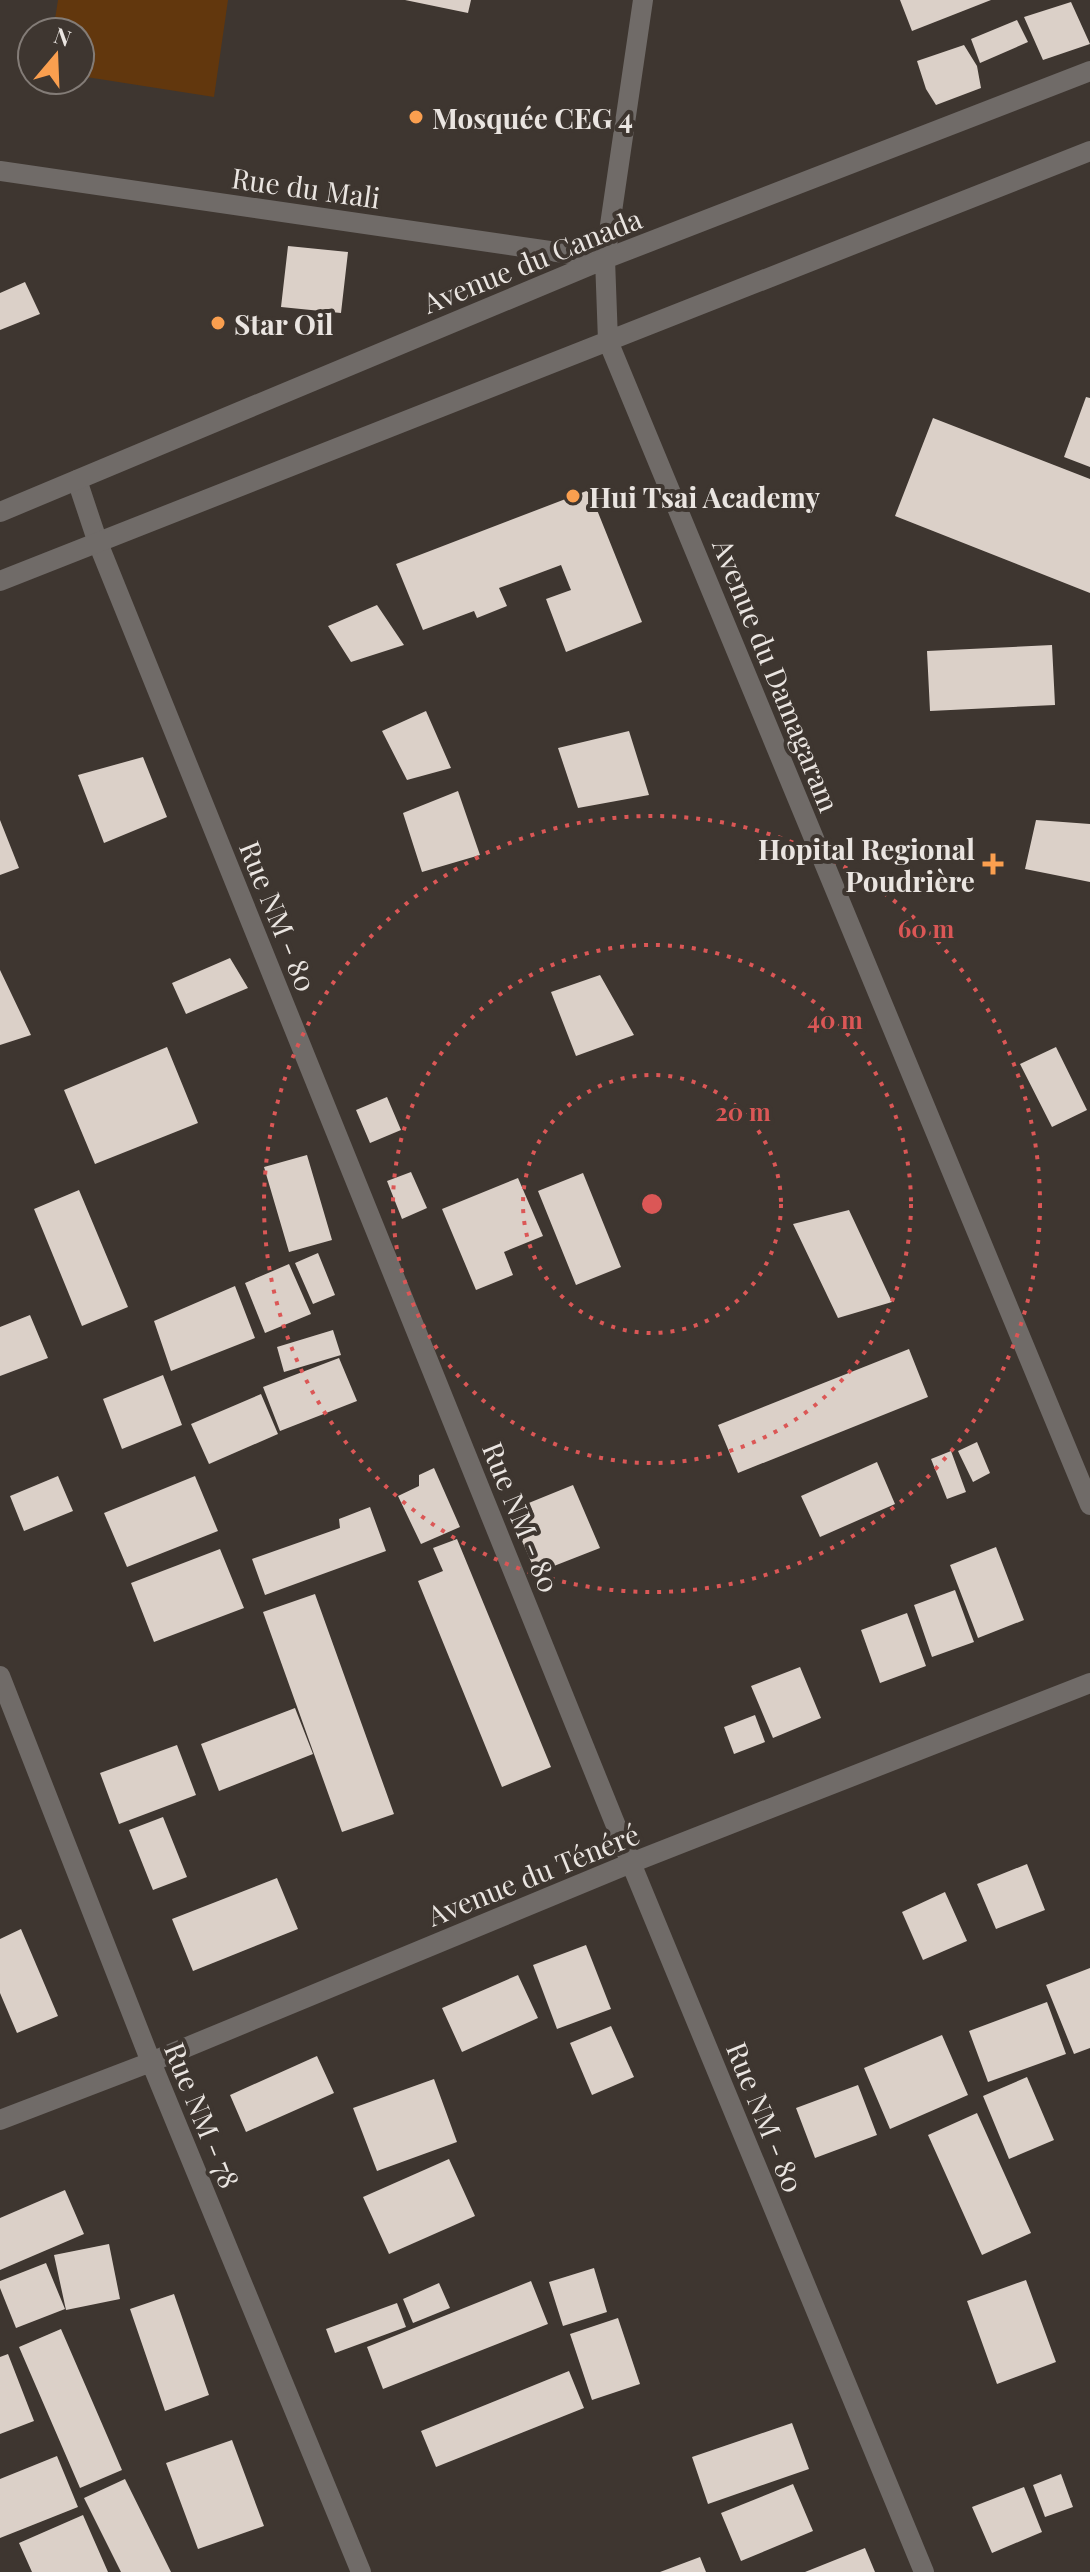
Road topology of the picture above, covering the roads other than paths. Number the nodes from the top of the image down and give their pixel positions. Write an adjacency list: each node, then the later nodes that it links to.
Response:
1 (643, 0): 5 (street, Avenue du Damagaram)
2 (1090, 71): 5 (street, Avenue du Canada)
3 (1090, 151): 6 (street)
4 (0, 171): 5 (street, Rue du Mali)
5 (605, 259): 6 (street, Avenue du Damagaram); 7 (street, Avenue du Canada)
6 (608, 341): 9 (street); 11 (street, Avenue du Damagaram)
7 (77, 480): 8 (street, Avenue du Canada); 9 (street, Rue NM - 80)
8 (0, 512)
9 (98, 543): 10 (street); 14 (street, Rue NM - 80)
10 (0, 581)
11 (1090, 1505)
12 (0, 1676): 15 (street, Rue NM - 78)
13 (1090, 1683): 14 (street, Avenue du Ténéré)
14 (631, 1863): 15 (street, Avenue du Ténéré); 18 (street, Rue NM - 80)
15 (151, 2062): 16 (street, Avenue du Ténéré); 17 (street, Rue NM - 78)
16 (0, 2120)
17 (361, 2572)
18 (924, 2572)

